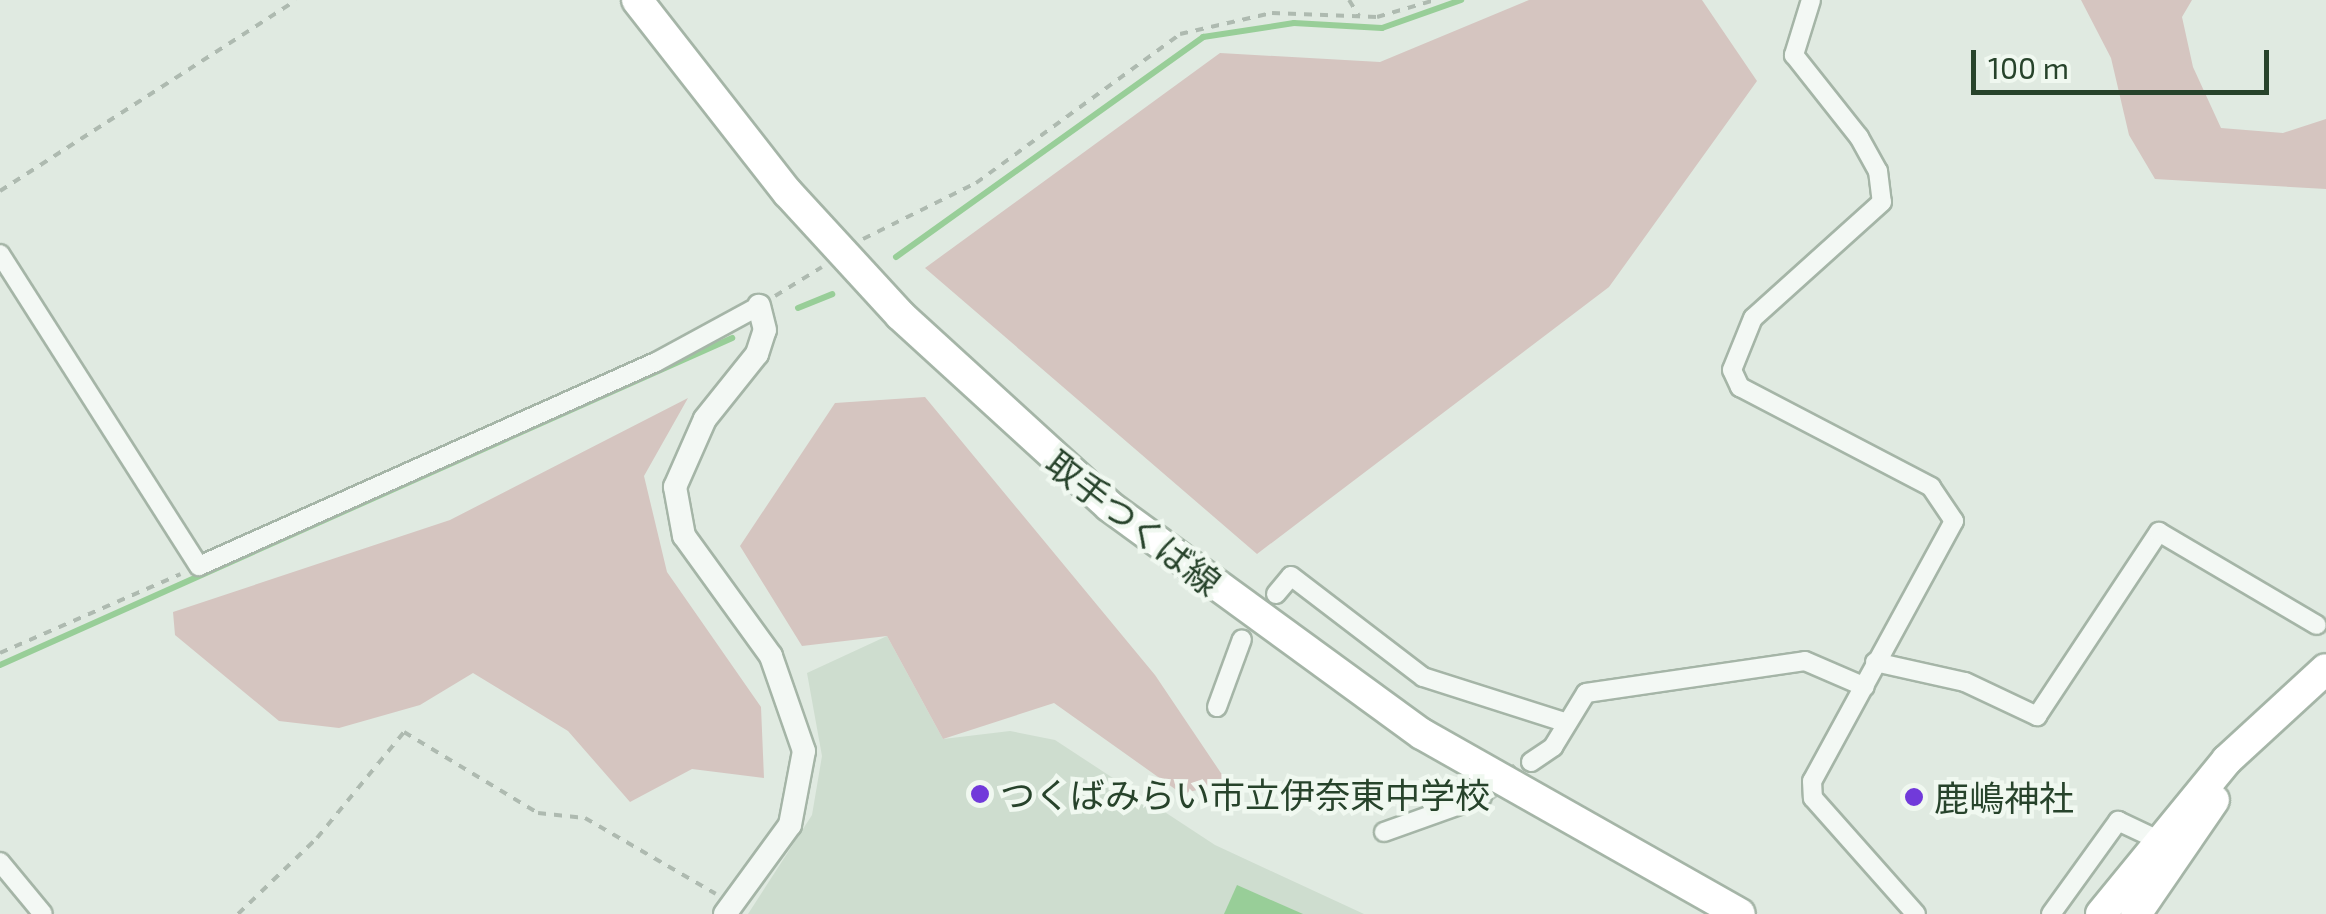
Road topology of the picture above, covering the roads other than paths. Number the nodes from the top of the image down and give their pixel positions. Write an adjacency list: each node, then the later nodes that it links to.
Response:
1 (637, 0): 20 (main road, 取手つくば線)
2 (1812, 0): 8 (street)
3 (0, 254): 4 (street)
4 (759, 306): 18 (street)
5 (1276, 594): 12 (street)
6 (2317, 626): 8 (street)
7 (1242, 639): 11 (street)
8 (1875, 662): 10 (street)
9 (2326, 672): 16 (main road)
10 (1865, 687): 12 (street); 21 (street)
11 (1217, 707)
12 (1566, 724): 13 (street)
13 (1531, 762)
14 (1482, 797): 15 (street)
15 (1384, 832)
16 (2167, 844): 22 (street); 23 (main road); 24 (main road)
17 (0, 862): 19 (street)
18 (729, 909)
19 (43, 914)
20 (1740, 914)
21 (1916, 914)
22 (2051, 914)
23 (2102, 914)
24 (2136, 914)

